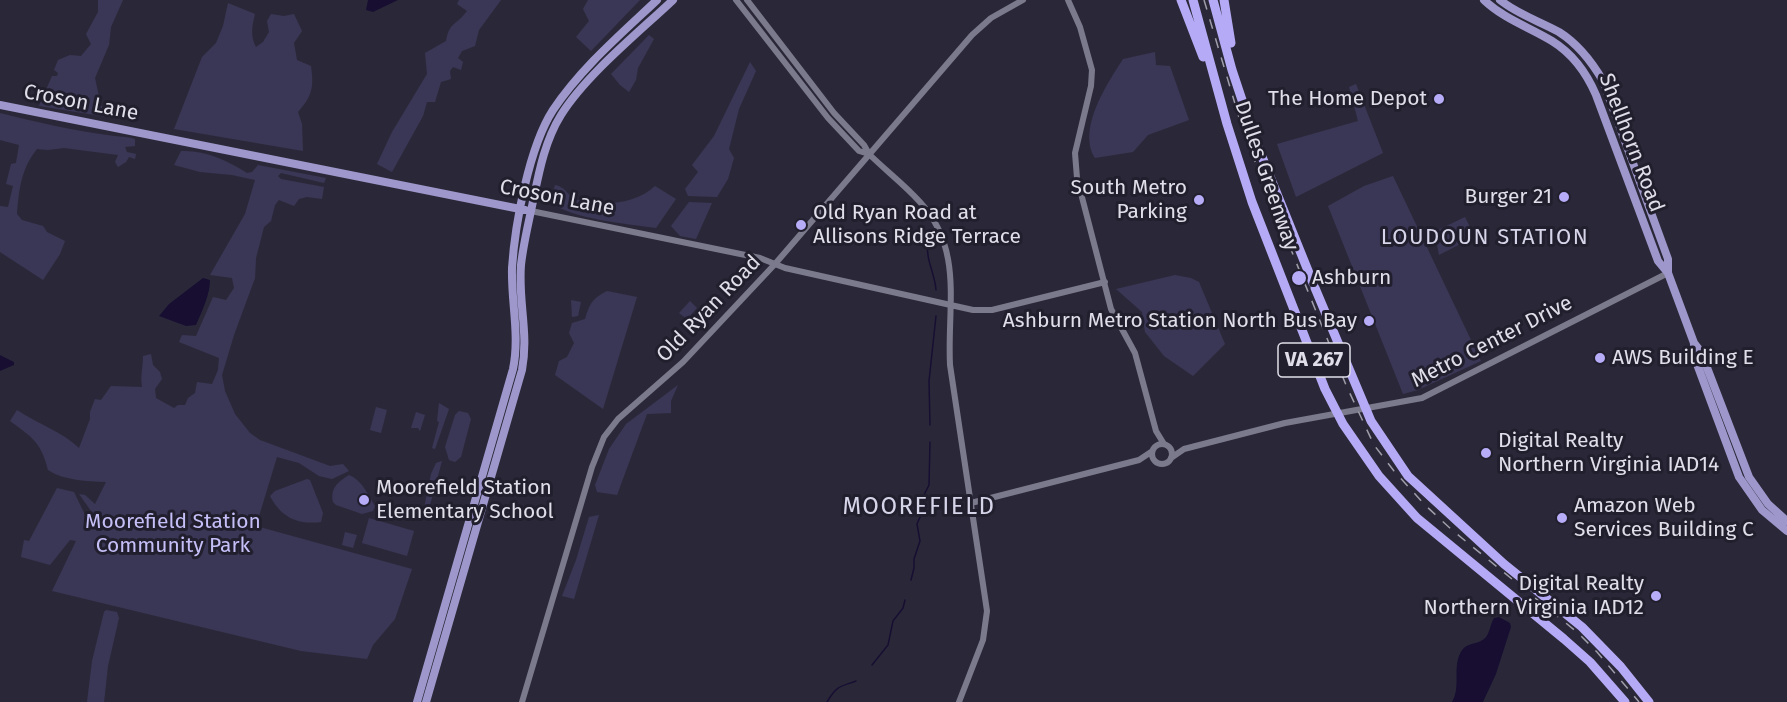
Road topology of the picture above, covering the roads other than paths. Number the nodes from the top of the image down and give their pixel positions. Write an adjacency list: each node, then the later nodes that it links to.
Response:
1 (657, 0): 17 (main road)
2 (673, 0): 18 (main road)
3 (736, 0): 16 (street)
4 (747, 0): 16 (street)
5 (1023, 0): 16 (street, Old Ryan Road)
6 (1068, 0): 21 (street)
7 (1181, 0): 15 (highway)
8 (1193, 0): 15 (highway, Dulles Greenway / VA 267)
9 (1214, 0): 13 (highway, Dulles Greenway / VA 267)
10 (1224, 0): 13 (highway)
11 (1484, 0): 20 (main road, Shellhorn Road)
12 (1500, 0): 20 (main road, Shellhorn Road)
13 (1238, 87): 39 (highway, Dulles Greenway / VA 267)
14 (0, 105): 17 (main road, Croson Lane)
15 (1227, 124): 34 (highway, Dulles Greenway / VA 267)
16 (868, 154): 19 (street, Old Ryan Road); 22 (street)
17 (521, 209): 18 (main road, Croson Lane); 35 (main road)
18 (531, 211): 19 (street, Croson Lane); 36 (main road)
19 (775, 264): 22 (street, Croson Lane); 37 (street, Old Ryan Road)
20 (1668, 273): 23 (main road, Shellhorn Road); 26 (street, Metro Center Drive)
21 (1104, 282): 22 (street, Croson Lane); 24 (street)
22 (951, 305): 31 (street)
23 (1694, 343): 32 (main road, Shellhorn Road); 33 (main road, Shellhorn Road)
24 (1156, 431): 25 (street); 27 (street)
25 (1166, 445): 26 (street, Metro Center Drive); 27 (street, Metro Center Drive); 28 (street)
26 (1184, 448): 28 (street, Metro Center Drive)
27 (1152, 451): 29 (street, Metro Center Drive); 30 (street)
28 (1171, 458): 30 (street, Metro Center Drive)
29 (1139, 460): 30 (street, Metro Center Drive); 31 (street, Metro Center Drive)
30 (1154, 462)
31 (971, 502): 38 (street)
32 (1787, 521)
33 (1787, 531)
34 (1624, 701)
35 (417, 702)
36 (426, 702)
37 (522, 702)
38 (959, 702)
39 (1649, 702)

